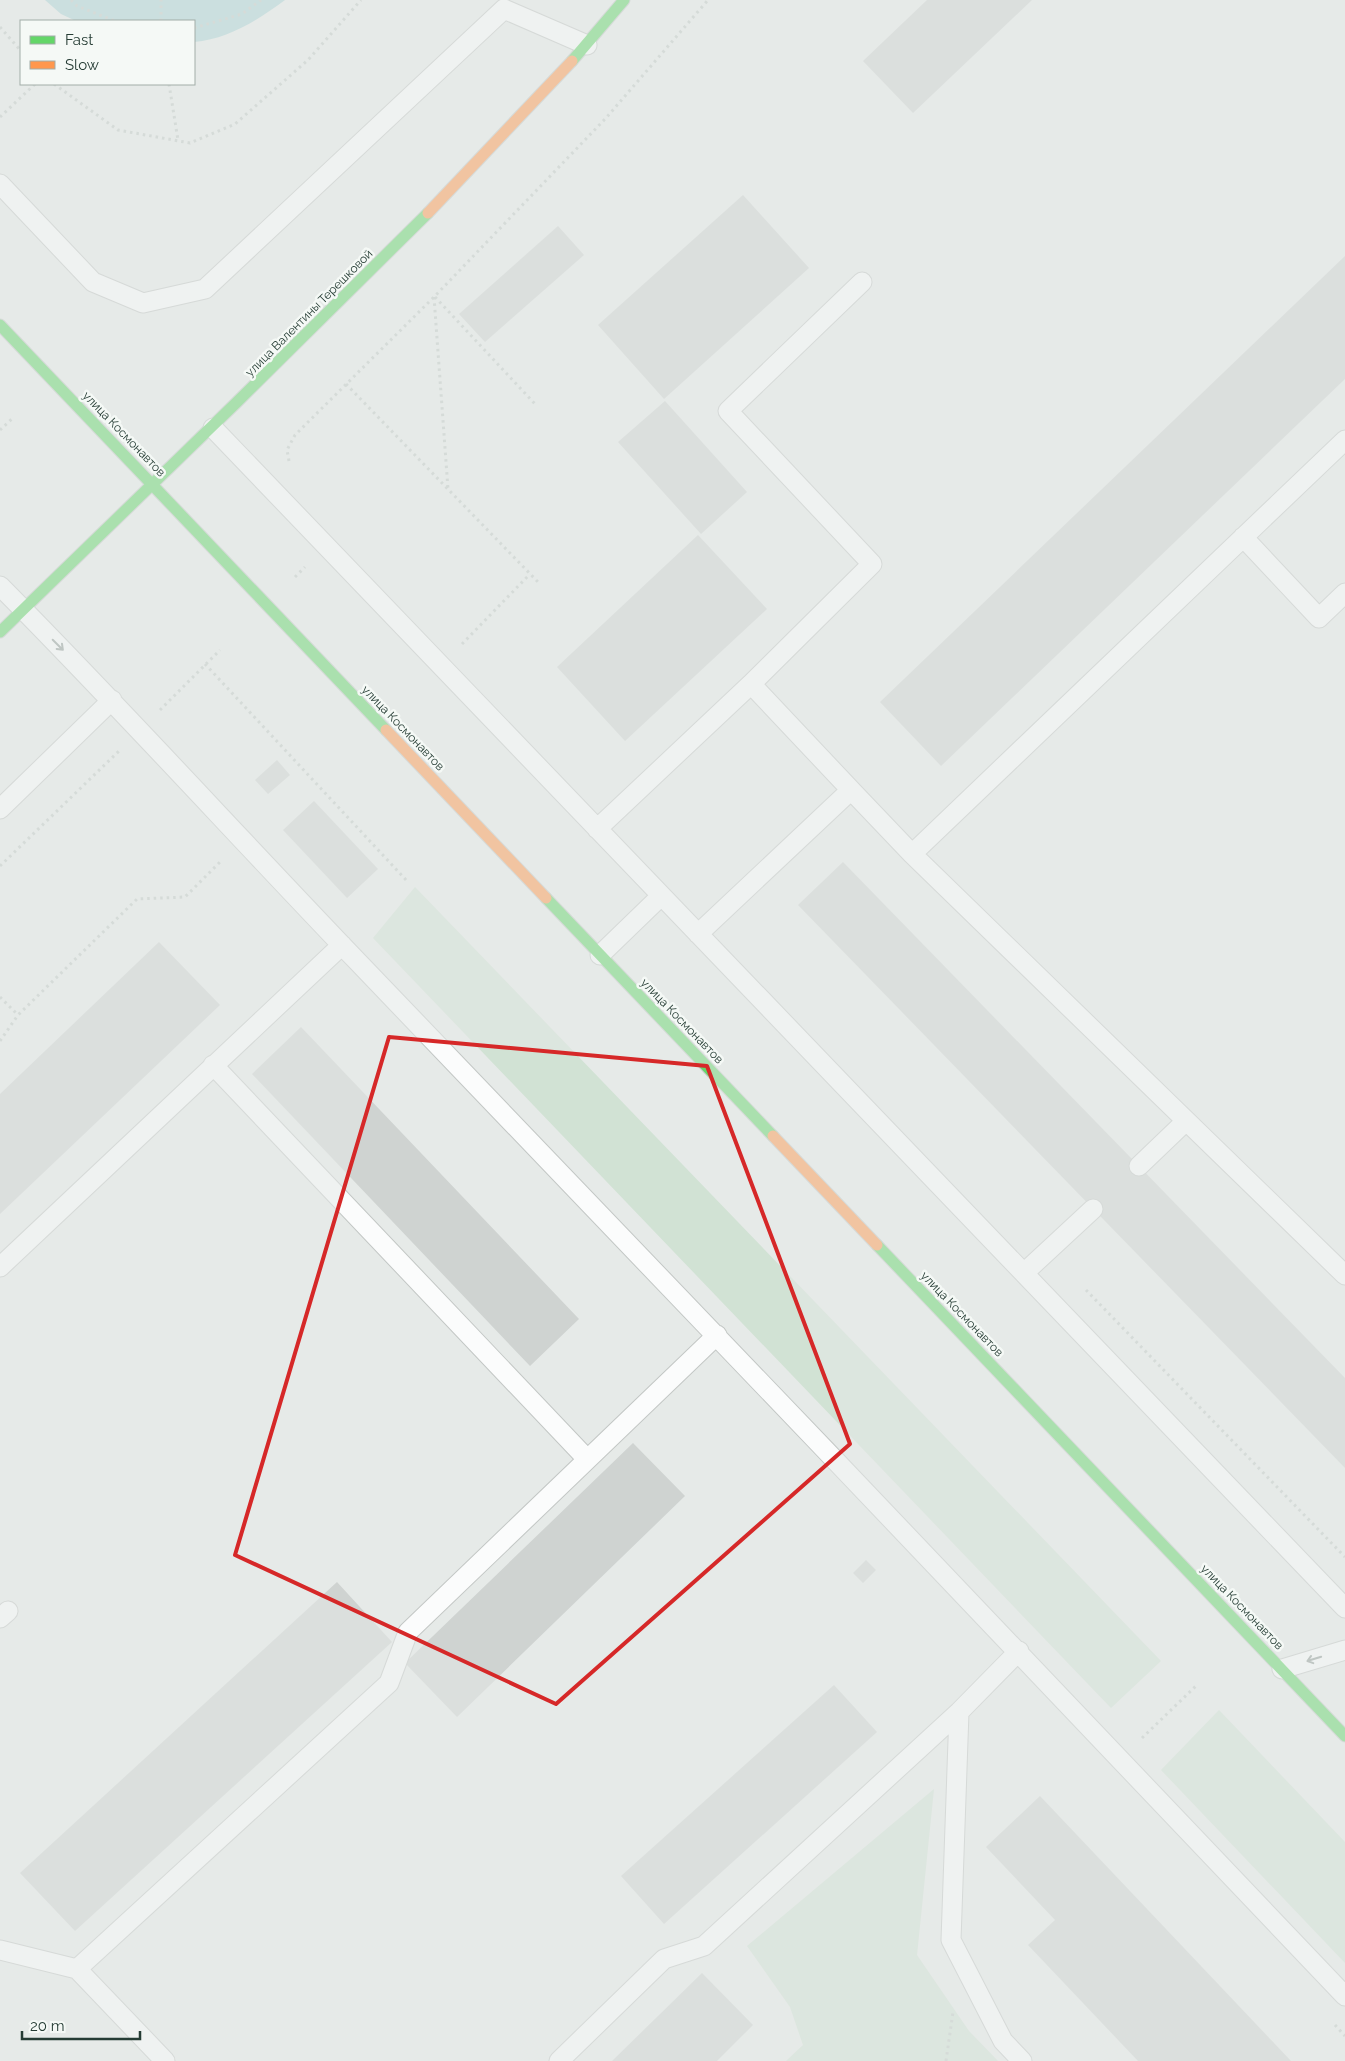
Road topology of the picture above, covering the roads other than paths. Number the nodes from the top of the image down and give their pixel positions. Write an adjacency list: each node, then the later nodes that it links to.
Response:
1 (624, 0): 2 (main road, улица Валентины Терешковой)
2 (587, 45): 3 (lane); 6 (main road, улица Валентины Терешковой)
3 (0, 184)
4 (862, 282): 14 (lane)
5 (0, 325): 8 (main road, улица Космонавтов)
6 (213, 428): 8 (main road, улица Валентины Терешковой); 18 (lane)
7 (1345, 440): 9 (lane)
8 (154, 486): 12 (main road, улица Валентины Терешковой); 23 (main road, улица Космонавтов)
9 (1243, 537): 11 (lane); 19 (lane)
10 (0, 586): 12 (lane)
11 (1345, 594)
12 (24, 610): 13 (main road, улица Валентины Терешковой); 15 (lane, one-way to 15)
13 (0, 632)
14 (751, 684): 16 (lane); 18 (lane)
15 (112, 700): 17 (lane); 22 (lane)
16 (851, 790): 19 (lane); 21 (lane)
17 (0, 808)
18 (598, 828): 20 (lane)
19 (912, 854): 25 (lane)
20 (661, 896): 21 (lane); 23 (lane)
21 (698, 934): 29 (lane)
22 (342, 945): 24 (lane); 31 (lane)
23 (600, 955): 36 (main road, улица Космонавтов)
24 (213, 1064): 28 (lane); 32 (lane)
25 (1186, 1121): 26 (lane); 30 (lane)
26 (1139, 1166)
27 (1093, 1209): 29 (lane)
28 (0, 1267)
29 (1024, 1273): 33 (lane)
30 (1345, 1275)
31 (717, 1335): 32 (lane); 35 (lane)
32 (587, 1459): 40 (lane)
33 (1345, 1608)
34 (1345, 1650): 36 (lane, one-way to 36)
35 (1019, 1651): 37 (lane); 41 (lane)
36 (1282, 1669): 38 (main road, улица Космонавтов)
37 (959, 1712): 43 (lane); 44 (lane)
38 (1345, 1735)
39 (0, 1950): 40 (lane)
40 (77, 1969): 42 (lane)
41 (1345, 1996)
42 (165, 2061)
43 (559, 2061)
44 (1022, 2061)

